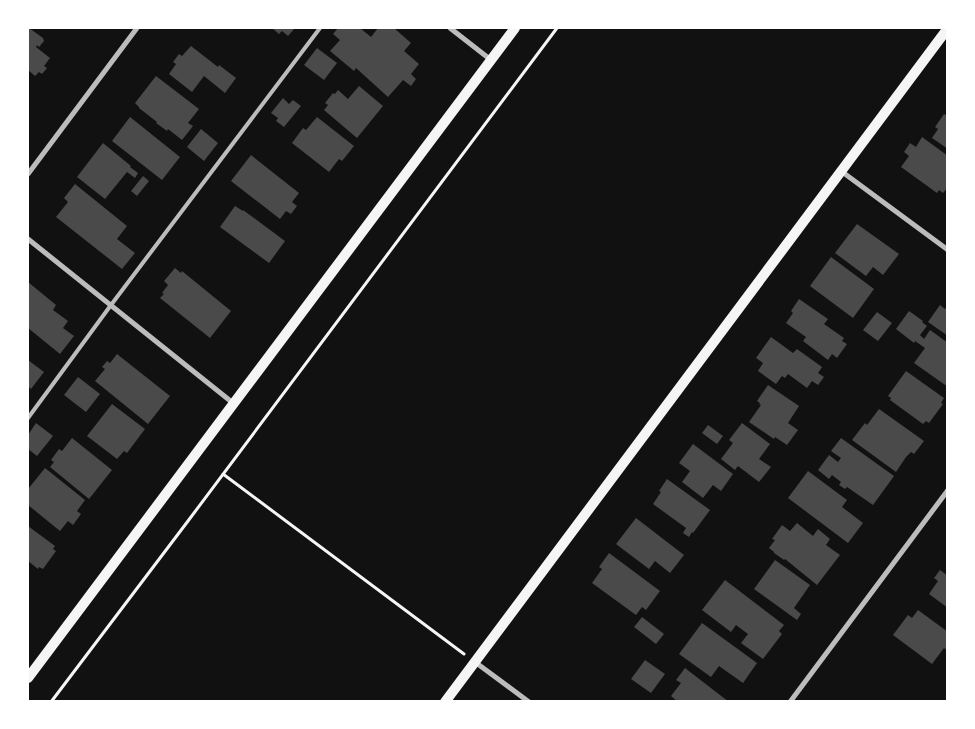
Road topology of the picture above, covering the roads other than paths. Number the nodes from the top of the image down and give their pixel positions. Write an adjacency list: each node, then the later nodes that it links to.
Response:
1 (137, 28): 8 (street)
2 (320, 28): 11 (lane)
3 (450, 28): 6 (street)
4 (515, 28): 6 (main road)
5 (948, 28): 7 (main road)
6 (491, 60): 12 (main road)
7 (841, 171): 10 (street); 15 (main road)
8 (28, 174)
9 (28, 239): 11 (street)
10 (948, 250)
11 (111, 305): 12 (street); 13 (lane)
12 (233, 403): 16 (main road)
13 (28, 418)
14 (948, 490): 19 (street)
15 (475, 662): 17 (main road); 18 (street)
16 (28, 678)
17 (445, 702)
18 (529, 702)
19 (790, 702)

